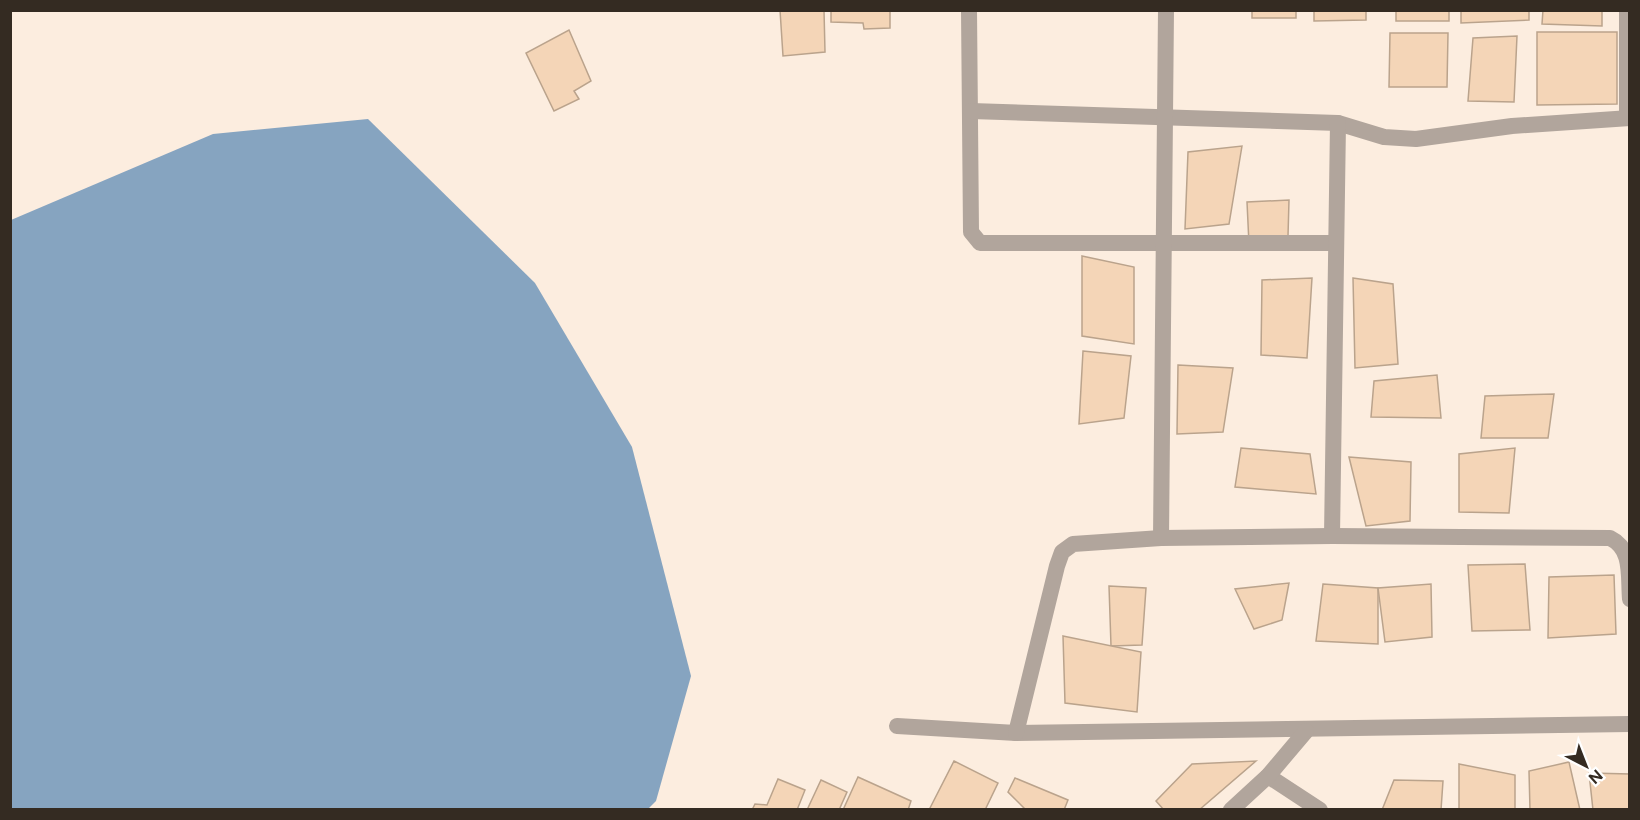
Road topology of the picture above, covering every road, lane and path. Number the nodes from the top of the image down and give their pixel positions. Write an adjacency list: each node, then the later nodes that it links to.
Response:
1 (969, 10): 4 (street)
2 (1166, 10): 5 (street)
3 (1628, 10): 6 (street)
4 (971, 111): 5 (street); 9 (street)
5 (1166, 118): 7 (street); 9 (street)
6 (1628, 118): 7 (street)
7 (1338, 123): 8 (street)
8 (1336, 243): 9 (street); 10 (street)
9 (1164, 244): 11 (street)
10 (1332, 536): 11 (street); 12 (street)
11 (1161, 538): 16 (street)
12 (1629, 599)
13 (1629, 724): 15 (street)
14 (897, 726): 16 (street)
15 (1306, 731): 16 (street); 17 (street)
16 (1016, 733)
17 (1268, 777): 18 (street); 19 (street)
18 (1231, 810)
19 (1320, 810)

